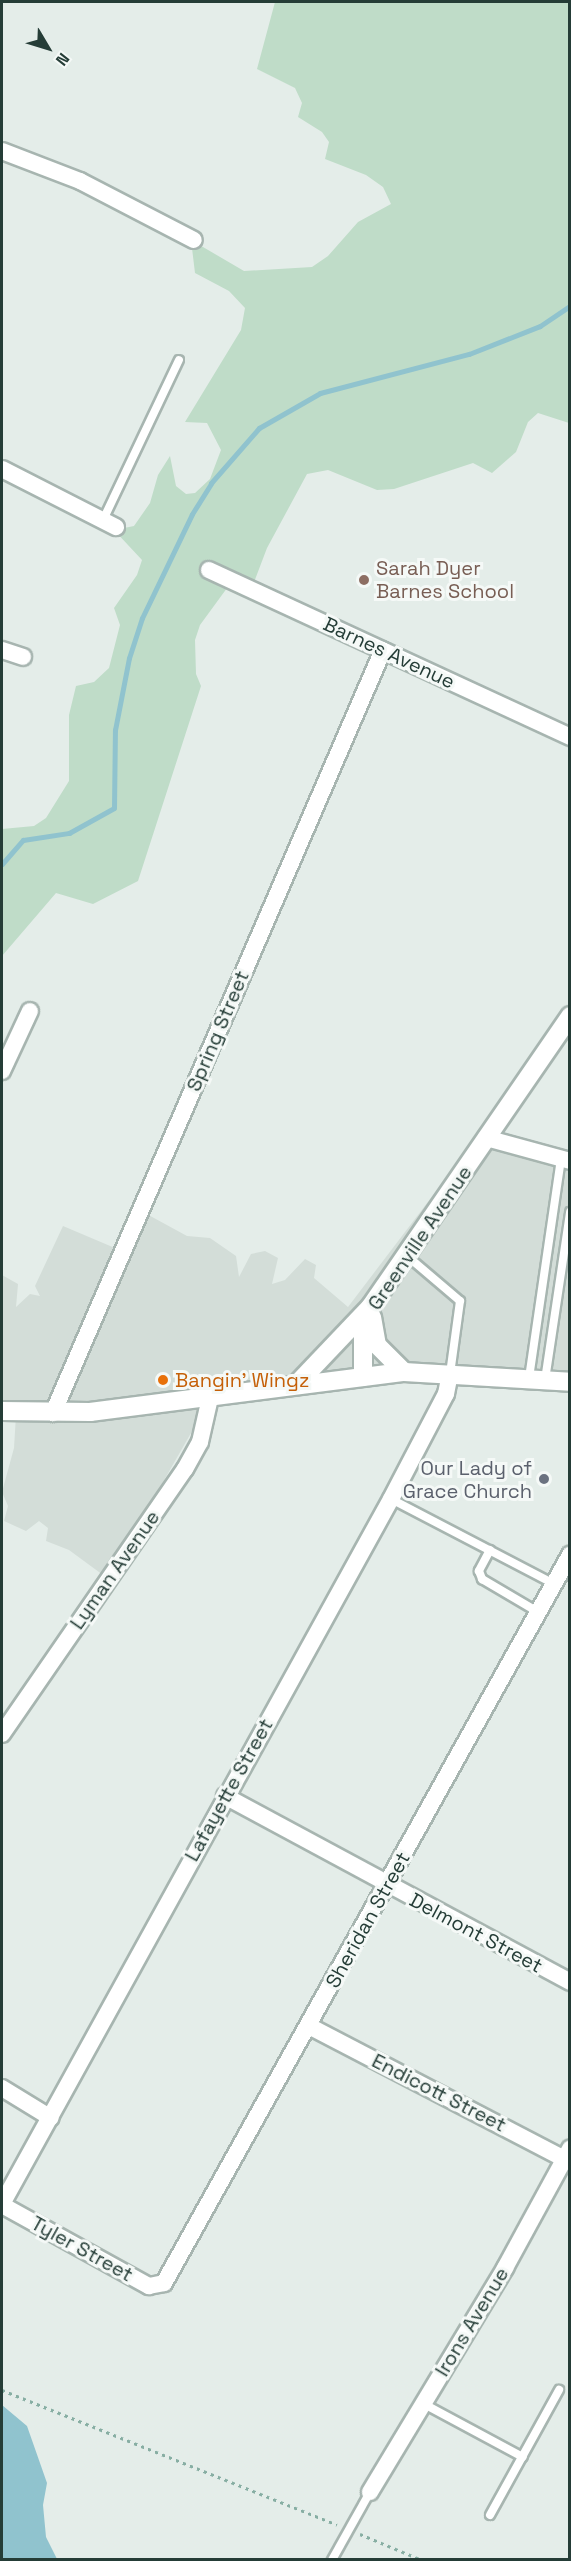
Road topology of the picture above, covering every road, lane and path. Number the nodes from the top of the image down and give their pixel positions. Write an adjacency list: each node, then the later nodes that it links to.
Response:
1 (2, 152): 2 (street)
2 (194, 240)
3 (179, 360): 5 (lane)
4 (2, 469): 5 (street)
5 (109, 524)
6 (209, 570): 8 (street, Barnes Avenue)
7 (2, 650): 9 (street)
8 (383, 650): 10 (street, Barnes Avenue); 27 (street, Spring Street)
9 (23, 657)
10 (570, 737)
11 (30, 1011): 13 (street)
12 (570, 1016): 14 (main road, Greenville Avenue)
13 (2, 1071)
14 (486, 1138): 15 (street); 17 (main road, Greenville Avenue)
15 (565, 1160): 22 (lane)
16 (570, 1212): 22 (lane)
17 (406, 1255): 18 (main road, Greenville Avenue); 20 (lane)
18 (371, 1306): 19 (main road); 21 (main road, Greenville Avenue); 24 (main road)
19 (405, 1372): 20 (main road); 21 (main road)
20 (450, 1374): 22 (main road); 28 (street, Lafayette Street)
21 (363, 1377): 24 (main road)
22 (537, 1379): 23 (main road)
23 (570, 1382)
24 (297, 1384): 25 (main road)
25 (210, 1398): 27 (main road); 33 (street, Lyman Avenue)
26 (2, 1411): 27 (main road)
27 (53, 1413)
28 (391, 1499): 29 (lane); 34 (street, Lafayette Street)
29 (490, 1550): 31 (lane); 32 (lane)
30 (570, 1556): 31 (street, Sheridan Street)
31 (554, 1584): 32 (street, Sheridan Street)
32 (538, 1612): 35 (street, Sheridan Street)
33 (2, 1734)
34 (225, 1796): 35 (street, Delmont Street); 39 (street, Lafayette Street)
35 (388, 1886): 36 (street, Delmont Street); 37 (street, Sheridan Street)
36 (570, 1982)
37 (309, 2026): 40 (street, Endicott Street); 42 (street, Sheridan Street)
38 (2, 2088): 39 (street)
39 (51, 2118): 41 (street, Lafayette Street)
40 (568, 2157): 45 (street, Irons Avenue)
41 (2, 2204): 42 (street, Tyler Street)
42 (164, 2283)
43 (2, 2390): 49 (path)
44 (559, 2390): 46 (lane)
45 (423, 2404): 46 (lane); 47 (street, Irons Avenue)
46 (523, 2457): 48 (lane)
47 (370, 2492): 49 (lane)
48 (490, 2515)
49 (349, 2529): 50 (lane); 51 (path)
50 (332, 2559)
51 (422, 2559)

